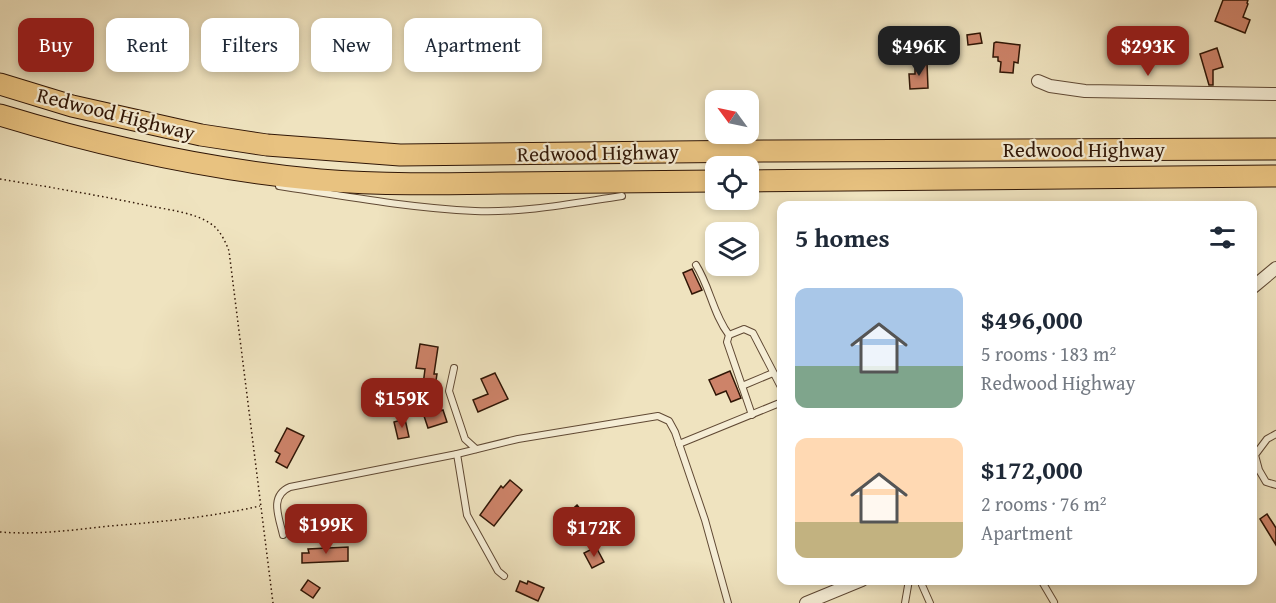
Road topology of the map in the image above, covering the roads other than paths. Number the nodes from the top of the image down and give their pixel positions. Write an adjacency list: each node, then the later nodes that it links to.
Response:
1 (1038, 81): 3 (street)
2 (0, 84): 5 (highway, Redwood Highway)
3 (1276, 94)
4 (0, 115): 6 (highway, Redwood Highway)
5 (1276, 149)
6 (190, 162): 9 (highway, Redwood Highway); 11 (highway)
7 (1276, 176): 8 (highway, Redwood Highway)
8 (841, 180): 10 (highway, Redwood Highway); 12 (highway)
9 (705, 181)
10 (759, 181)
11 (269, 184): 14 (lane)
12 (759, 185)
13 (705, 190): 14 (highway)
14 (622, 196)
15 (696, 265): 18 (lane)
16 (1276, 268): 17 (street)
17 (1257, 284)
18 (729, 335): 20 (lane); 22 (lane)
19 (454, 368): 27 (lane)
20 (773, 373): 21 (lane); 22 (lane)
21 (777, 380)
22 (742, 386): 24 (lane)
23 (777, 404): 24 (lane)
24 (752, 415): 26 (lane)
25 (1276, 434): 28 (lane)
26 (679, 444): 27 (lane); 39 (lane)
27 (476, 449): 29 (lane)
28 (1257, 453)
29 (457, 454): 32 (lane); 33 (lane)
30 (1257, 462): 31 (lane)
31 (1276, 485)
32 (283, 535)
33 (504, 576)
34 (850, 585): 40 (street)
35 (908, 585): 41 (lane)
36 (922, 585): 42 (lane)
37 (1044, 585): 38 (lane)
38 (1053, 602)
39 (728, 603)
40 (806, 603)
41 (904, 603)
42 (930, 603)

